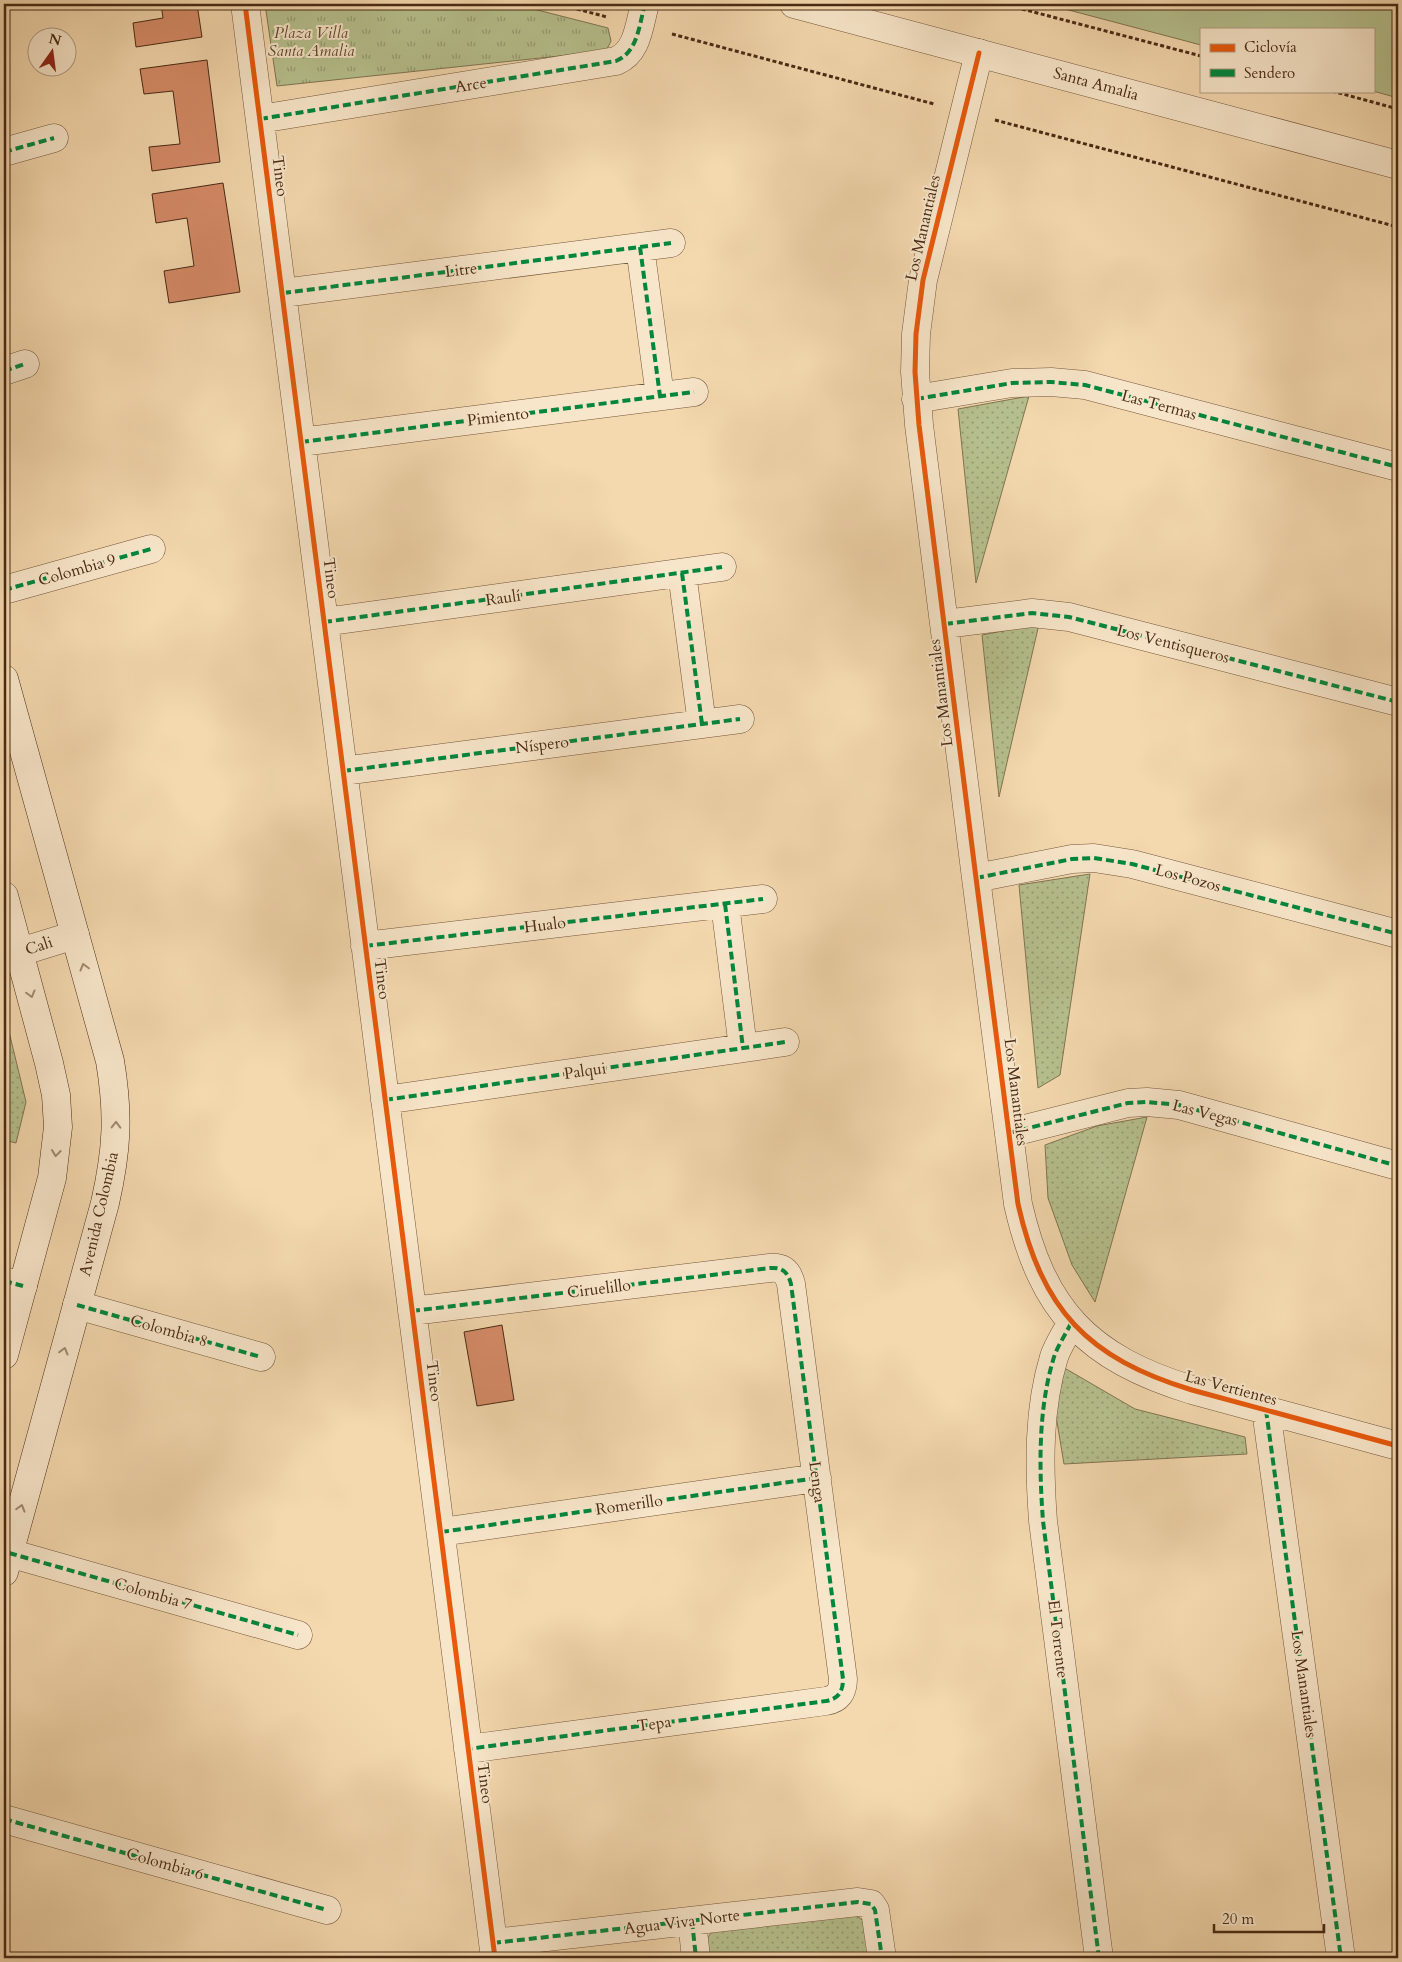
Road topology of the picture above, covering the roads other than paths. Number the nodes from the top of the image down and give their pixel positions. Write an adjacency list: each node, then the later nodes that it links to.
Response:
1 (245, 4): 5 (street, Tineo)
2 (645, 4): 5 (street, Arce)
3 (794, 4): 4 (street, Santa Amalia)
4 (979, 53): 8 (street, Santa Amalia); 14 (street, Los Manantiales)
5 (260, 119): 11 (street, Tineo)
6 (54, 138): 7 (street)
7 (4, 152)
8 (1398, 164)
9 (671, 243): 10 (street, Litre)
10 (640, 247): 11 (street, Litre); 13 (street)
11 (282, 293): 15 (street, Tineo)
12 (694, 392): 13 (street, Pimiento)
13 (660, 396): 15 (street, Pimiento)
14 (916, 399): 16 (street, Las Termas); 22 (street, Los Manantiales)
15 (301, 442): 21 (street, Tineo)
16 (1398, 467)
17 (151, 549): 20 (street, Colombia 9)
18 (722, 567): 19 (street, Raulí)
19 (682, 572): 21 (street, Raulí); 26 (street)
20 (4, 590)
21 (324, 622): 27 (street, Tineo)
22 (945, 624): 24 (street, Los Ventisqueros); 28 (street, Los Manantiales)
23 (4, 679): 33 (street, Avenida Colombia)
24 (1398, 702)
25 (740, 719): 26 (street, Níspero)
26 (702, 724): 27 (street, Níspero)
27 (343, 771): 34 (street, Tineo)
28 (976, 878): 32 (street, Los Pozos); 39 (street, Los Manantiales)
29 (4, 896): 35 (street)
30 (763, 899): 31 (street, Hualo)
31 (725, 904): 34 (street, Hualo); 37 (street)
32 (1398, 934)
33 (75, 935): 35 (street, Cali); 43 (street, Avenida Colombia, one-way to 33)
34 (365, 946): 38 (street, Tineo)
35 (12, 955): 42 (street, one-way to 42)
36 (785, 1042): 37 (street, Palqui)
37 (743, 1048): 38 (street, Palqui)
38 (385, 1100): 44 (street, Tineo)
39 (1009, 1133): 40 (street, Las Vegas); 45 (street, Los Manantiales)
40 (1398, 1166)
41 (784, 1270): 44 (street, Ciruelillo); 50 (street, Lenga)
42 (13, 1283): 46 (street)
43 (77, 1305): 47 (street, Colombia 8); 52 (street, Avenida Colombia, one-way to 43)
44 (412, 1311): 51 (street, Tineo)
45 (1071, 1323): 48 (street, Las Vertientes); 62 (street, El Torrente)
46 (4, 1354)
47 (261, 1357)
48 (1266, 1410): 49 (street, Las Vertientes); 63 (street, Los Manantiales)
49 (1398, 1446)
50 (817, 1478): 51 (street, Romerillo); 54 (street, Lenga)
51 (441, 1532): 55 (street, Tineo)
52 (6, 1563): 53 (street, Colombia 7)
53 (298, 1635)
54 (839, 1695): 55 (street, Tepa)
55 (468, 1749): 59 (street, Tineo)
56 (4, 1819): 57 (street, Colombia 6)
57 (327, 1910)
58 (692, 1921): 59 (street, Agua Viva Norte); 60 (street); 61 (street, Agua Viva Norte)
59 (494, 1951)
60 (696, 1958)
61 (882, 1958)
62 (1099, 1958)
63 (1341, 1958)

